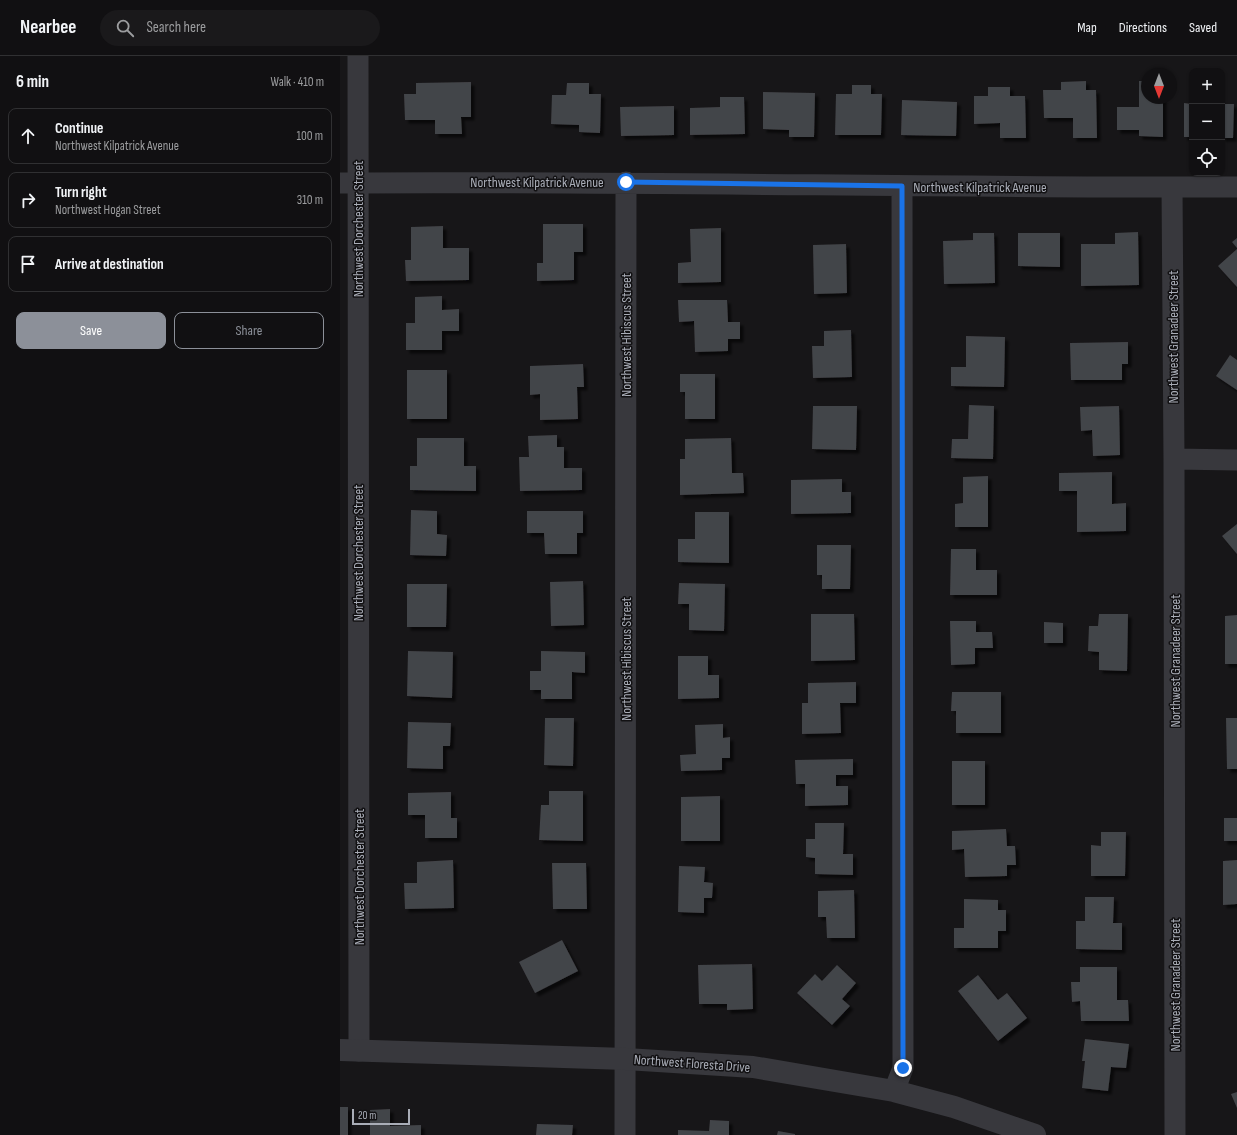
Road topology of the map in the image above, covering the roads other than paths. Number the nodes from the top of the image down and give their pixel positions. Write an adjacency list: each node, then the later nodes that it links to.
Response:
1 (358, 56): 3 (street, Northwest Dorchester Street)
2 (626, 182): 3 (street, Northwest Kilpatrick Avenue); 4 (street, Northwest Kilpatrick Avenue); 10 (street, Northwest Hibiscus Street)
3 (349, 183): 9 (street, Northwest Dorchester Street)
4 (902, 186): 5 (street, Northwest Kilpatrick Avenue); 11 (street)
5 (1172, 187): 6 (street, Northwest Kilpatrick Avenue); 7 (street, Northwest Granadeer Street)
6 (1237, 187)
7 (1174, 459): 8 (street); 14 (street, Northwest Granadeer Street)
8 (1237, 460)
9 (349, 1050): 10 (street, Northwest Floresta Drive)
10 (626, 1059): 11 (street, Northwest Floresta Drive); 12 (street, Northwest Hibiscus Street)
11 (894, 1091): 13 (street, Northwest Floresta Drive)
12 (626, 1135)
13 (1035, 1135)
14 (1176, 1135)

